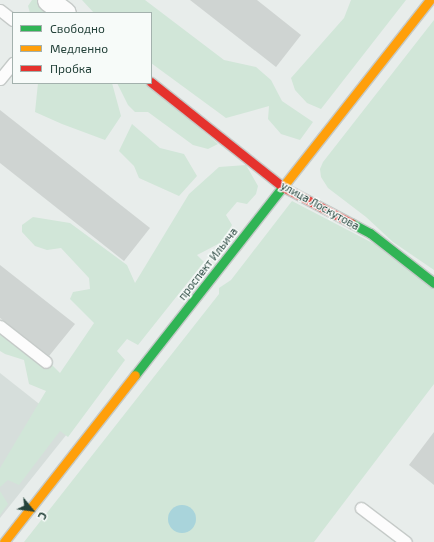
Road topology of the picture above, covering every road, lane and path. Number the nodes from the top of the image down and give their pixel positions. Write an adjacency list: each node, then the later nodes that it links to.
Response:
1 (430, 0): 7 (street, проспект Ильича)
2 (0, 10): 3 (lane)
3 (12, 19)
4 (12, 64): 5 (lane)
5 (0, 80)
6 (152, 83): 7 (street, улица Лоскутова)
7 (283, 187): 8 (street, улица Лоскутова); 12 (street, проспект Ильича)
8 (434, 283)
9 (0, 326): 10 (lane)
10 (46, 362)
11 (361, 508): 13 (lane)
12 (4, 542)
13 (406, 542)

